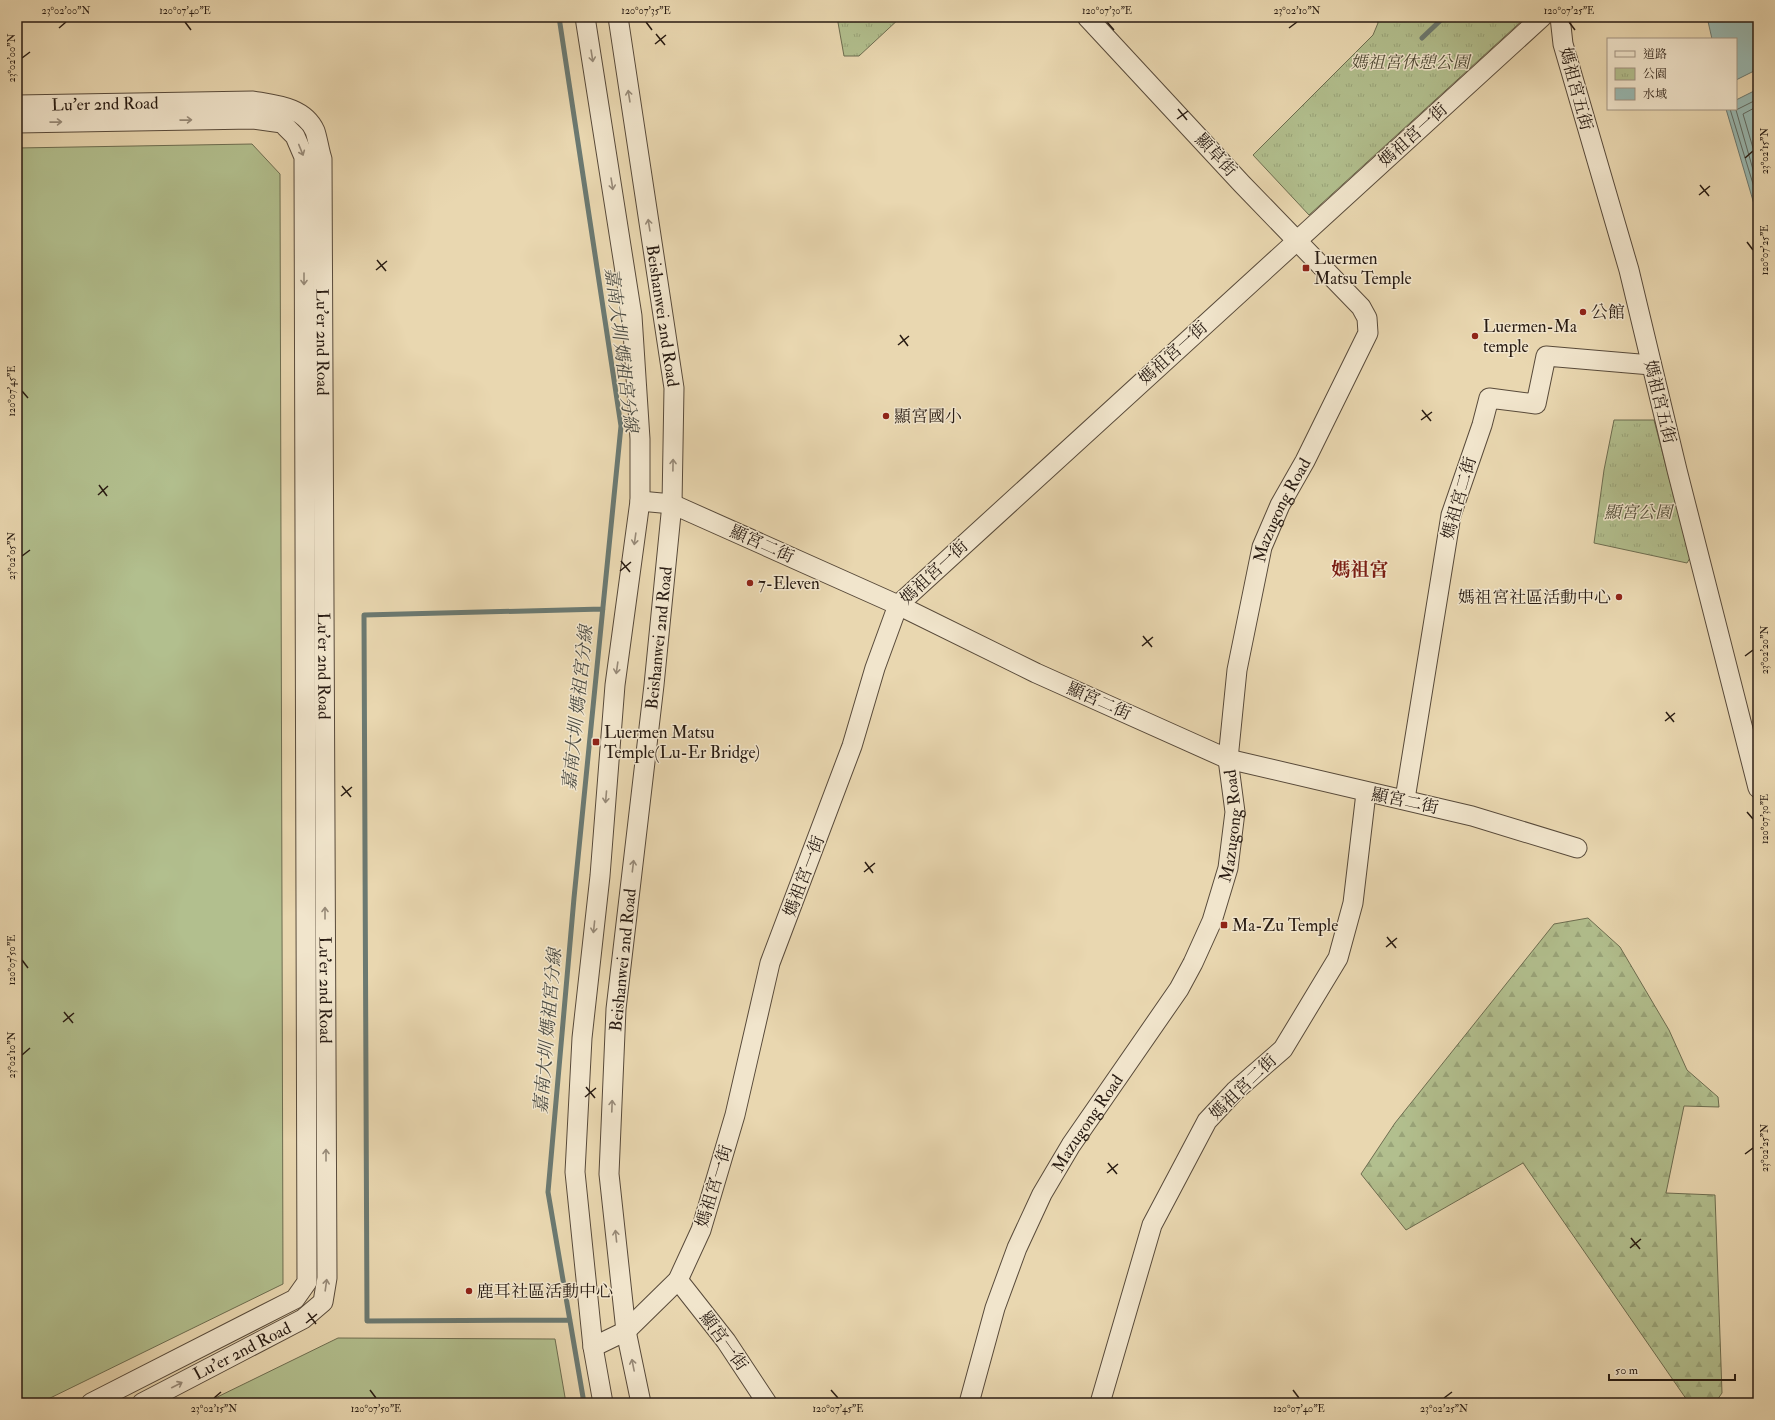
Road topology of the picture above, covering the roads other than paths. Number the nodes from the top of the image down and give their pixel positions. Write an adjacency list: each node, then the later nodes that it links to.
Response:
1 (586, 17): 10 (street, Beishanwei 2nd Road, one-way to 10)
2 (618, 17): 11 (street, Beishanwei 2nd Road, one-way to 2)
3 (1087, 17): 8 (street, 顯草街)
4 (1542, 17): 8 (street, 媽祖宮一街)
5 (1560, 17): 9 (street, 媽祖宮五街)
6 (17, 105): 22 (street, Lu'er 2nd Road, one-way to 6)
7 (17, 123): 21 (street, Lu'er 2nd Road, one-way to 21)
8 (1297, 240): 12 (street, 媽祖宮一街); 13 (street, Mazugong Road)
9 (1651, 365): 14 (street, 媽祖宮五街); 16 (street, 媽祖宮二街)
10 (640, 500): 11 (street, 顯宮二街); 20 (street, Beishanwei 2nd Road, one-way to 20)
11 (672, 504): 12 (street, 顯宮二街); 19 (street, Beishanwei 2nd Road, one-way to 11)
12 (898, 605): 13 (street, 顯宮二街); 18 (street, 媽祖宮一街)
13 (1228, 759): 15 (street, 顯宮二街); 26 (street, Mazugong Road)
14 (1758, 788)
15 (1366, 793): 16 (street, 顯宮二街); 27 (street, 媽祖宮二街)
16 (1405, 799): 17 (street, 顯宮二街)
17 (1577, 848)
18 (678, 1280): 19 (street, 媽祖宮一街); 25 (street, 顯宮一街)
19 (626, 1331): 20 (street, 媽祖宮一街); 24 (street, Beishanwei 2nd Road, one-way to 19)
20 (593, 1347): 23 (street, Beishanwei 2nd Road)
21 (91, 1403)
22 (142, 1403)
23 (603, 1403)
24 (641, 1403)
25 (767, 1403)
26 (969, 1403)
27 (1100, 1403)

